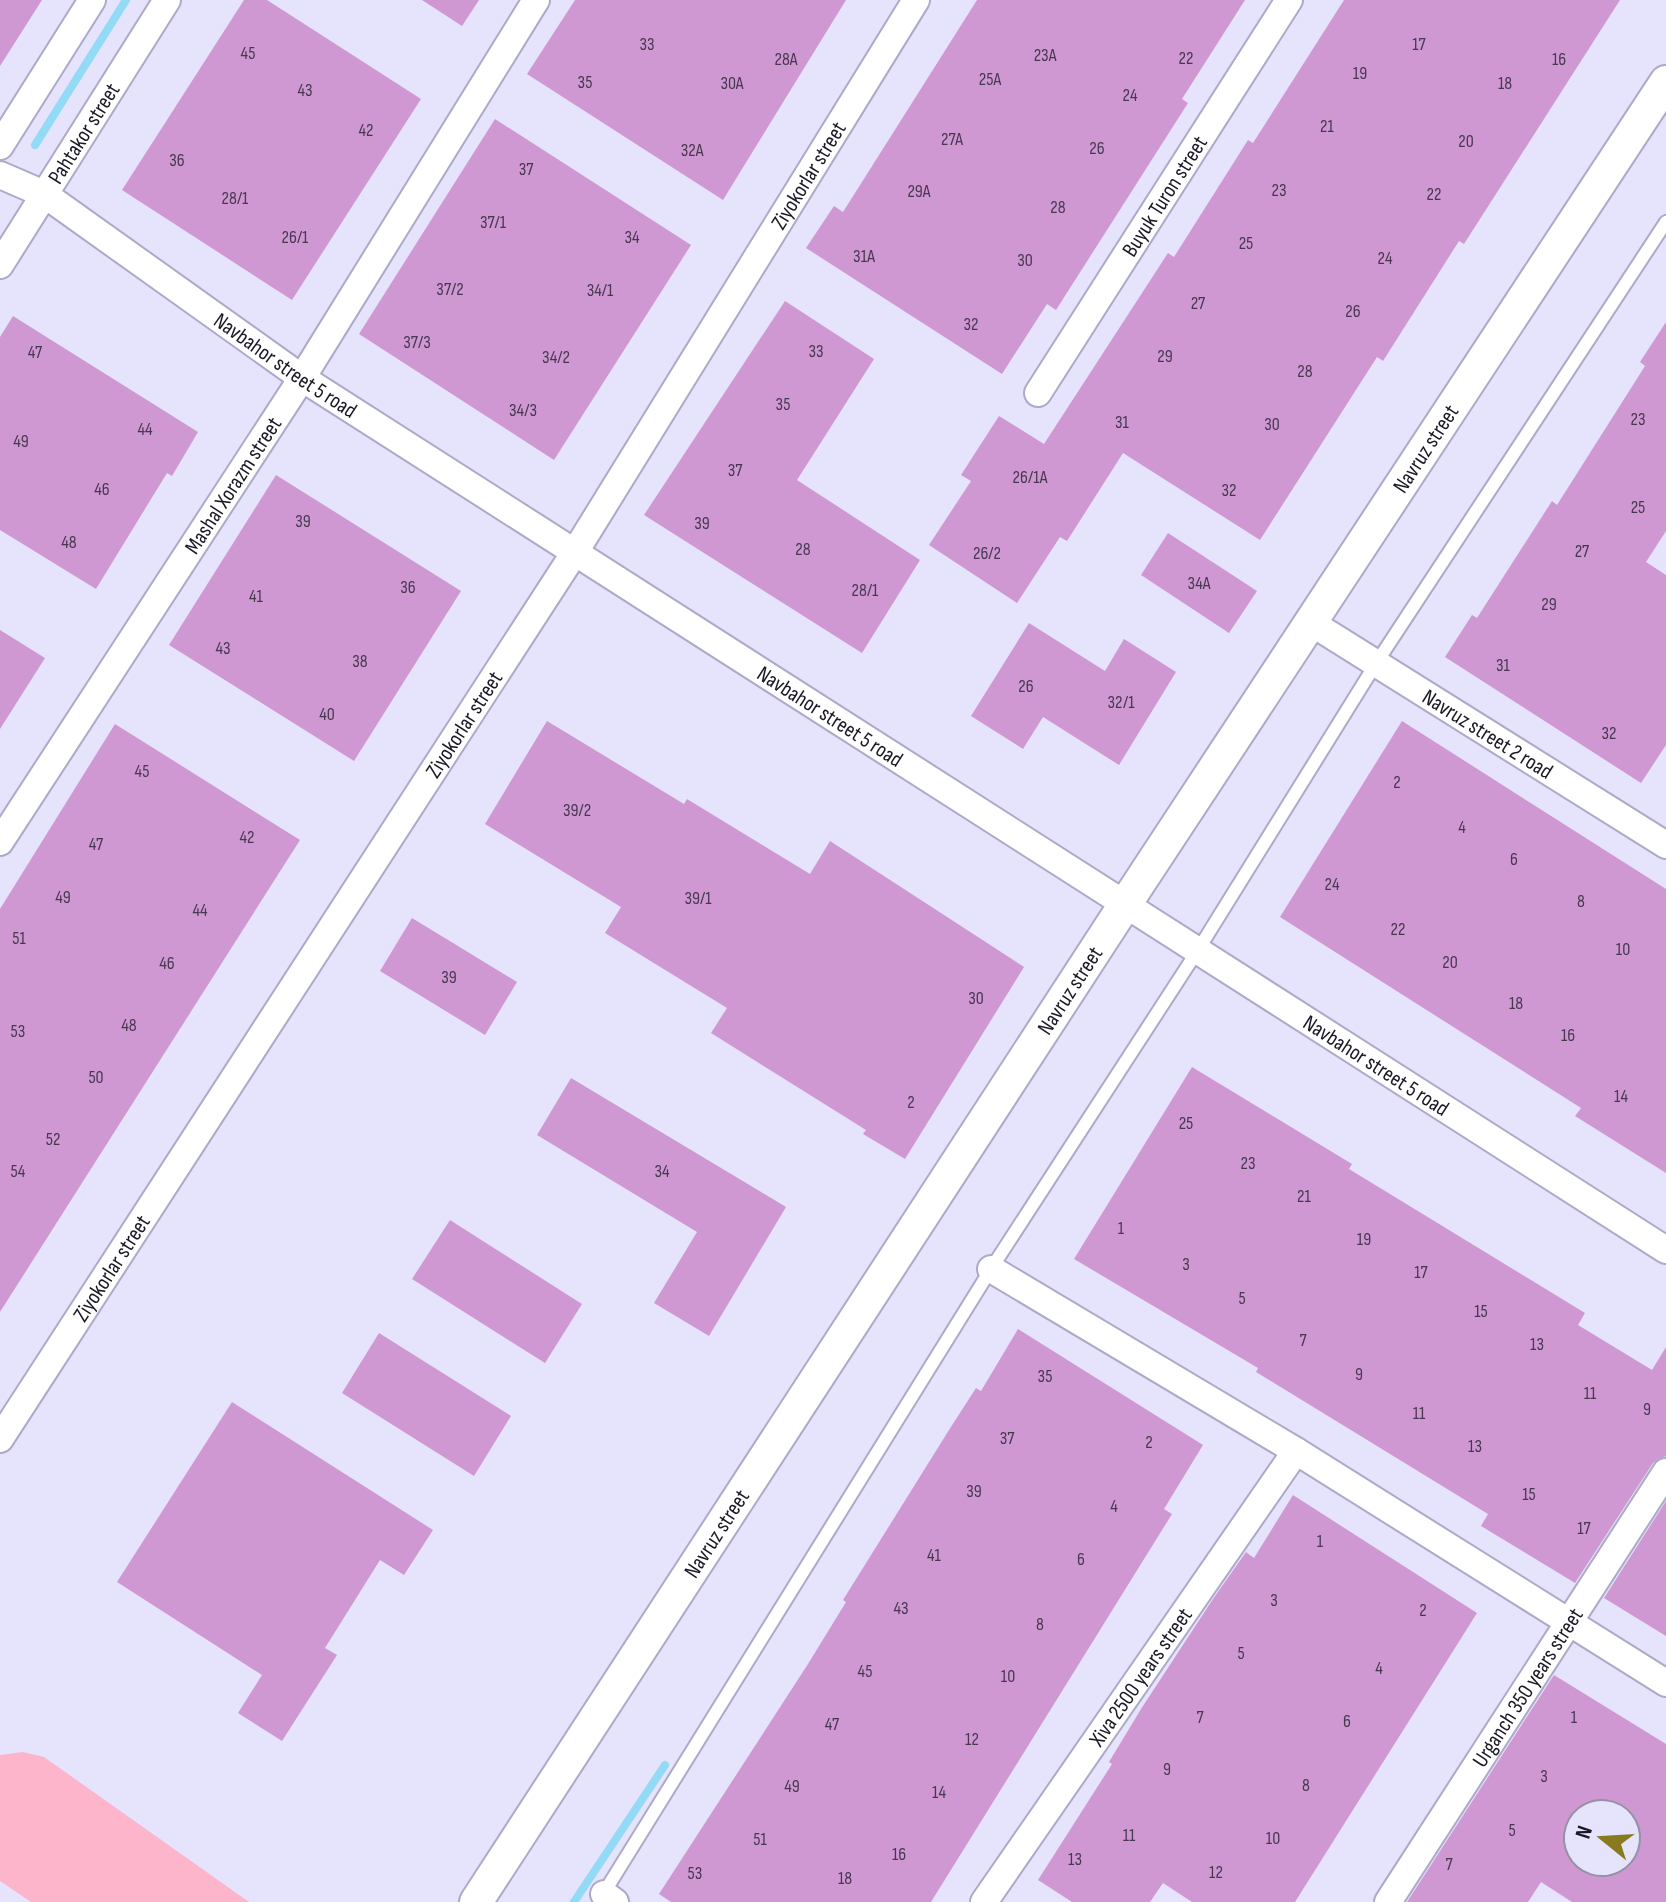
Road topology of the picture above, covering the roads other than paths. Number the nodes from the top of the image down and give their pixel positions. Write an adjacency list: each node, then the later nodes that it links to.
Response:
1 (92, 0): 7 (street)
2 (167, 0): 9 (street, Pahtakor street)
3 (536, 0): 12 (street, Mashal Xorazm street)
4 (916, 0): 14 (street, Ziyokorlar street)
5 (1289, 0): 13 (street, Buyuk Turon street)
6 (1666, 82): 15 (street, Navruz street)
7 (0, 146)
8 (0, 175): 9 (street, Navbahor street 5 road)
9 (44, 194): 11 (street, Pahtakor street); 12 (street, Navbahor street 5 road)
10 (1666, 222): 16 (lane)
11 (0, 265)
12 (302, 378): 14 (street, Navbahor street 5 road); 18 (street, Mashal Xorazm street)
13 (1038, 393)
14 (575, 552): 19 (street, Navbahor street 5 road); 23 (street, Ziyokorlar street)
15 (1310, 622): 16 (street, Navruz street 2 road); 19 (street, Navruz street)
16 (1375, 665): 17 (street, Navruz street 2 road); 20 (lane)
17 (1662, 835)
18 (0, 842)
19 (1124, 906): 20 (street, Navbahor street 5 road); 29 (street, Navruz street)
20 (1198, 950): 21 (street, Navbahor street 5 road); 22 (lane)
21 (1666, 1250)
22 (991, 1269): 24 (street); 28 (lane)
23 (0, 1439)
24 (1296, 1451): 26 (street); 30 (street, Xiva 2500 years street)
25 (1666, 1472): 26 (street, Urganch 350 years street)
26 (1569, 1623): 27 (street); 31 (street, Urganch 350 years street)
27 (1666, 1683)
28 (606, 1899)
29 (476, 1902)
30 (984, 1902)
31 (1388, 1902)

